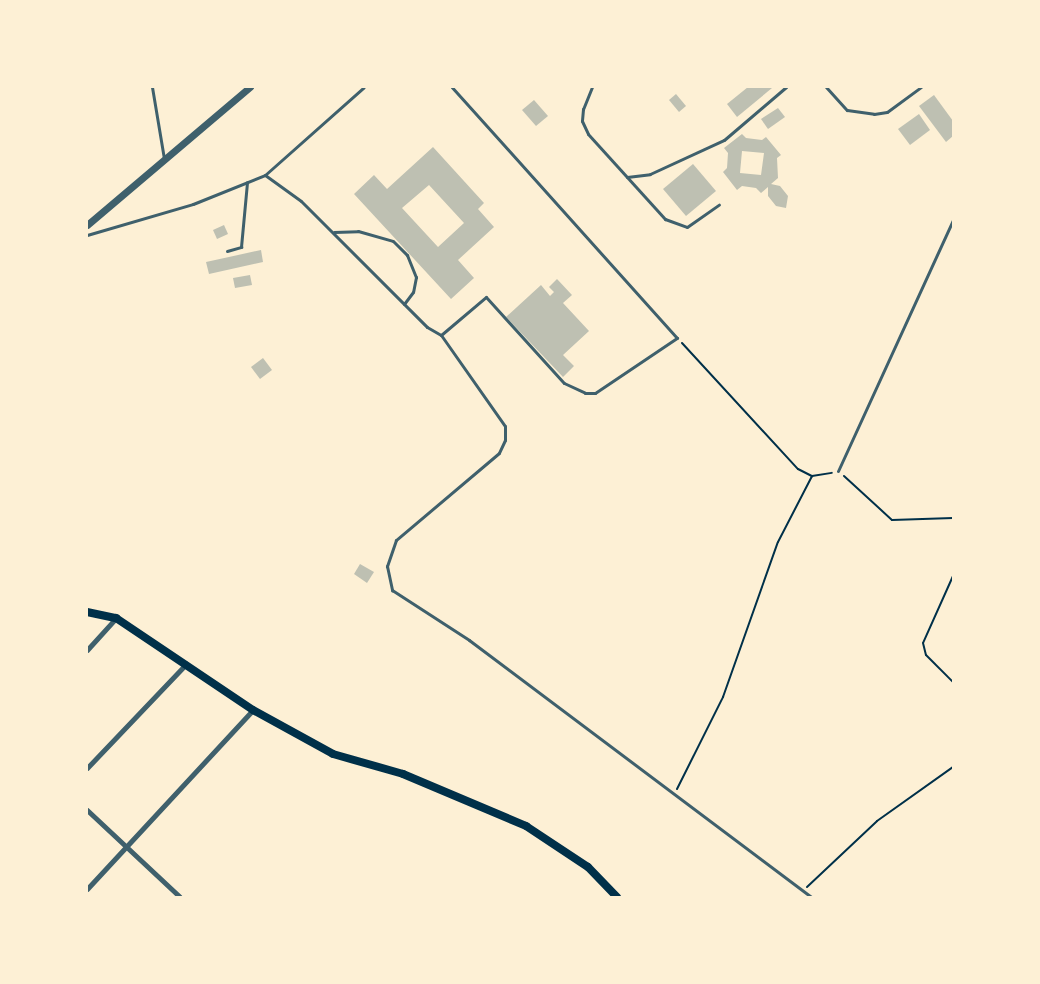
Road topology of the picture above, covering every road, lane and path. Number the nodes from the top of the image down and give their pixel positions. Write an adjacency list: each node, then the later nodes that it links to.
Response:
1 (152, 87): 9 (lane)
2 (250, 87): 9 (street)
3 (364, 87): 10 (lane)
4 (452, 87): 21 (lane)
5 (592, 87): 11 (lane)
6 (786, 87): 11 (lane)
7 (826, 87): 8 (lane)
8 (921, 87)
9 (164, 159): 15 (street)
10 (265, 175): 12 (lane); 16 (lane)
11 (627, 177): 13 (lane)
12 (247, 182): 17 (lane); 18 (lane)
13 (720, 205)
14 (953, 220): 22 (lane)
15 (87, 225)
16 (334, 232): 19 (lane); 19 (lane)
17 (87, 235)
18 (227, 251)
19 (404, 304): 20 (lane)
20 (441, 335): 21 (lane); 34 (lane)
21 (677, 338): 23 (path)
22 (838, 471): 23 (path); 24 (path)
23 (812, 476): 34 (path)
24 (953, 518)
25 (953, 576): 30 (path)
26 (87, 612): 27 (main road)
27 (116, 618): 28 (street); 29 (main road)
28 (87, 650)
29 (186, 664): 31 (main road); 33 (street)
30 (953, 682)
31 (253, 710): 36 (street); 40 (main road)
32 (953, 767): 38 (path)
33 (87, 768)
34 (675, 794): 38 (lane)
35 (87, 810): 36 (street)
36 (125, 846): 37 (street); 39 (street)
37 (87, 889)
38 (802, 891): 41 (lane)
39 (180, 897)
40 (617, 897)
41 (811, 897)

